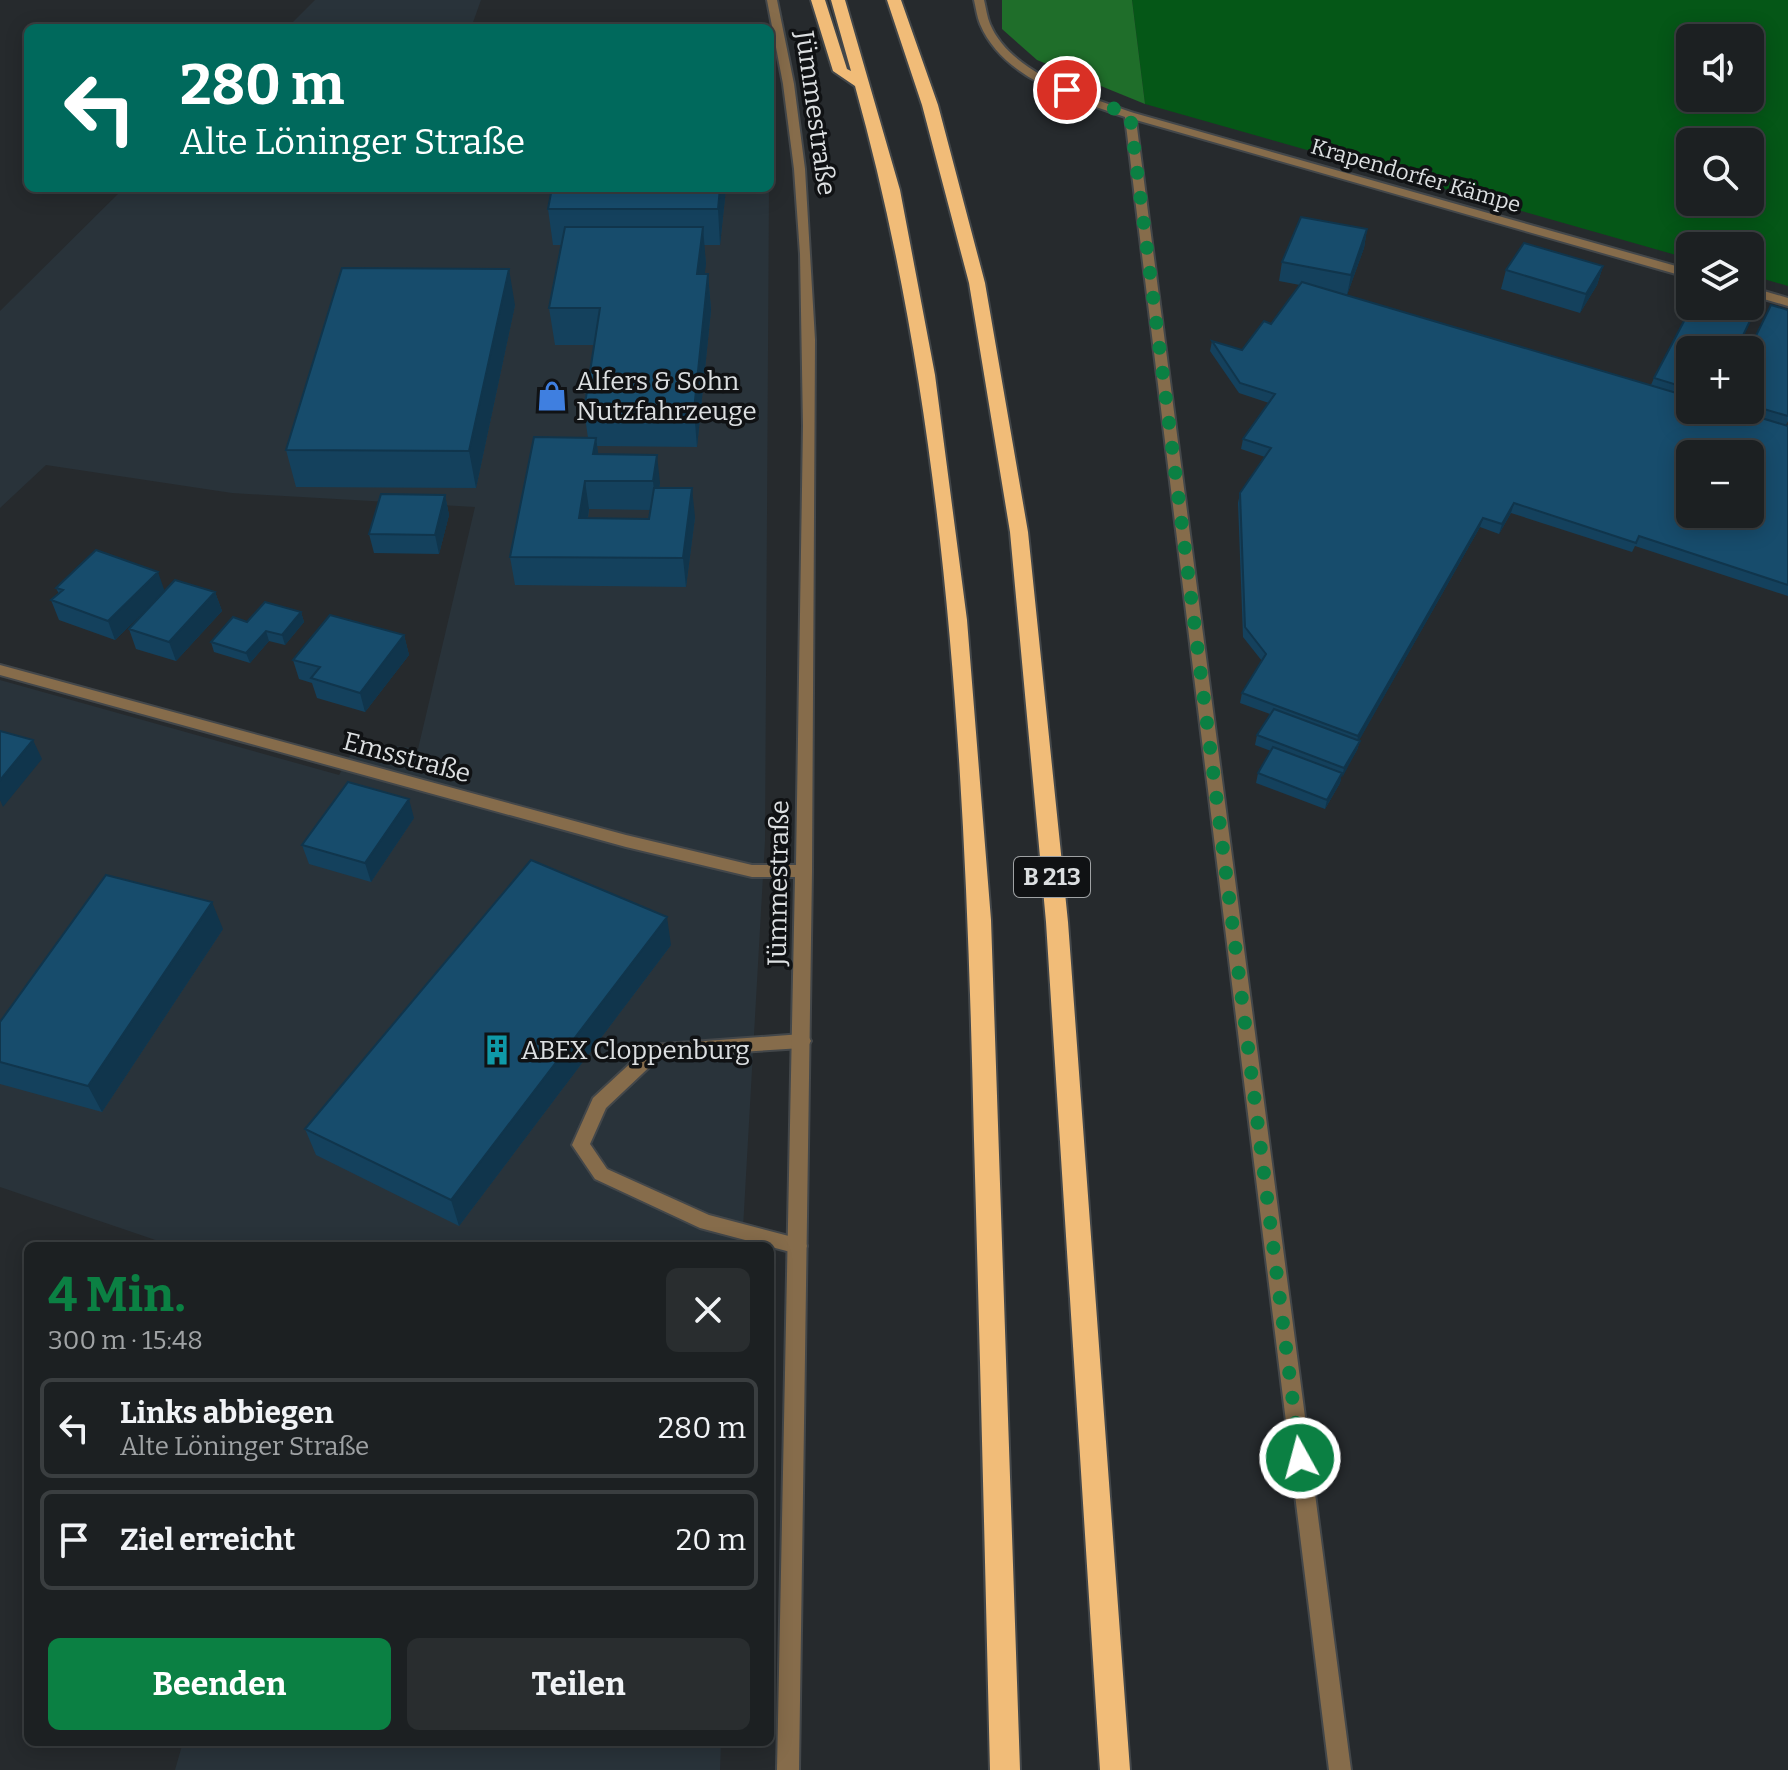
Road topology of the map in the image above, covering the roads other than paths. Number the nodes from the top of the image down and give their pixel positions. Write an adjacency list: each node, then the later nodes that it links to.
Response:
1 (772, 0): 12 (street, Jümmestraße)
2 (818, 0): 6 (highway)
3 (838, 0): 6 (highway, B 213)
4 (894, 0): 17 (highway, B 213)
5 (979, 0): 7 (street, Krapendorfer Kämpe)
6 (865, 86): 16 (highway, B 213)
7 (1130, 115): 8 (street, Krapendorfer Kämpe); 18 (street)
8 (1676, 270)
9 (1764, 295): 10 (street)
10 (1788, 302)
11 (0, 670): 12 (street, Emsstraße)
12 (804, 871): 13 (street, Jümmestraße)
13 (802, 1041): 14 (street, Jümmestraße); 14 (street)
14 (798, 1246): 15 (street, Jümmestraße)
15 (788, 1770)
16 (1005, 1770)
17 (1115, 1770)
18 (1340, 1770)

